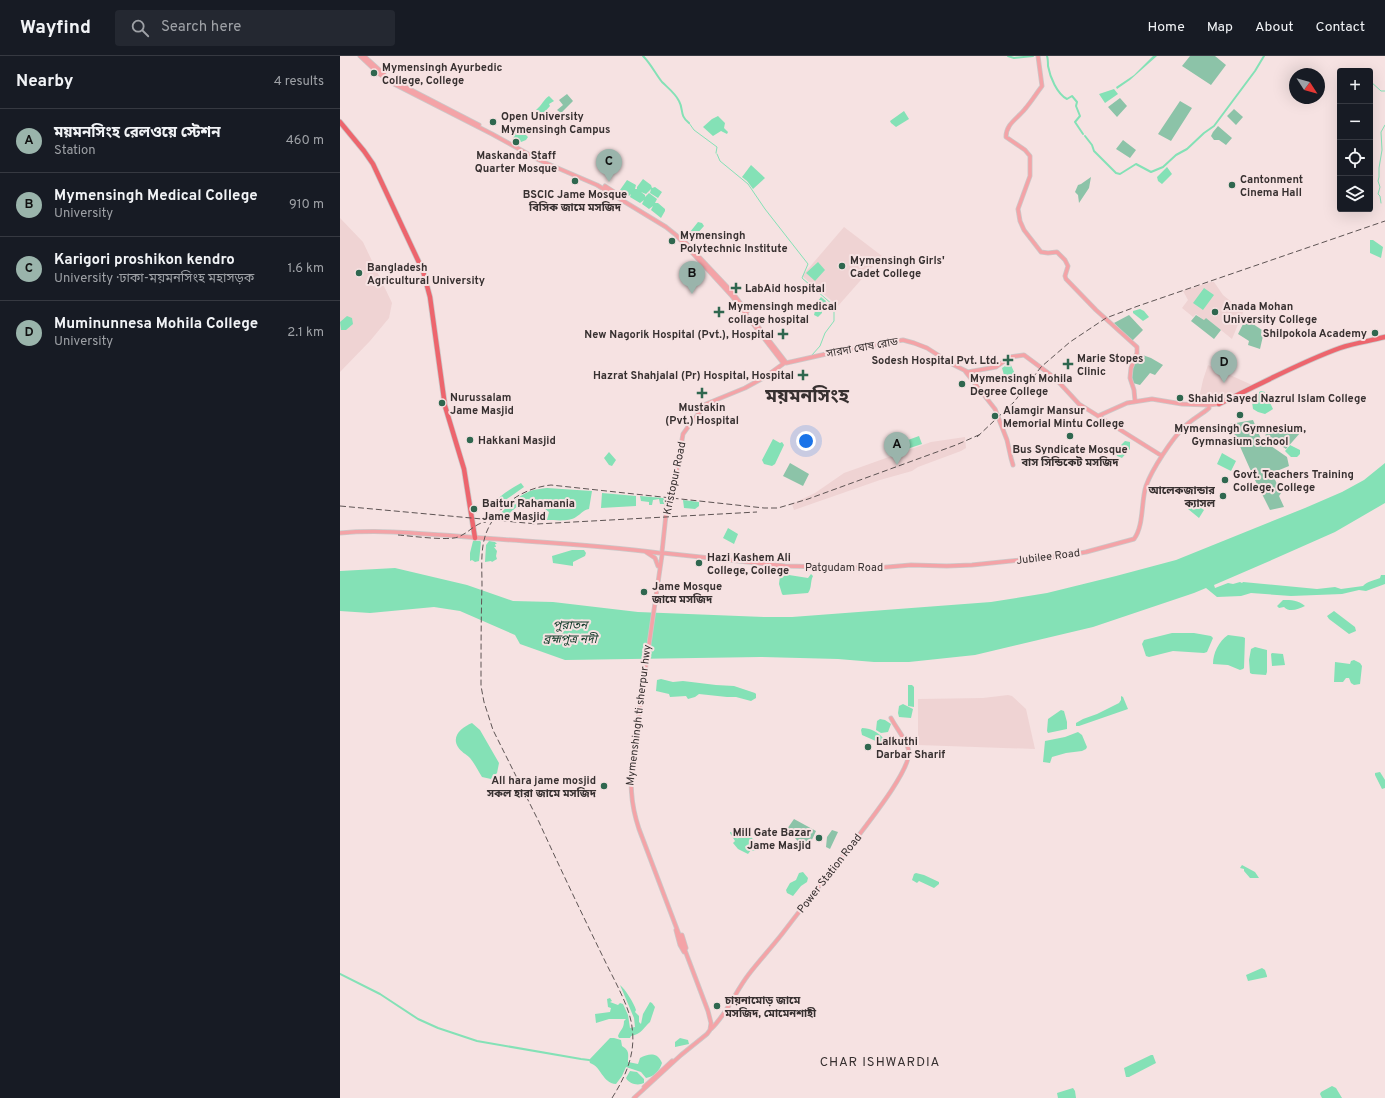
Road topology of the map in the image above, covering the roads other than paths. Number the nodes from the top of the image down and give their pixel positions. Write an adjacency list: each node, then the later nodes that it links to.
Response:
1 (360, 56): 6 (main road)
2 (364, 56): 6 (main road)
3 (1038, 57): 8 (main road)
4 (340, 122): 15 (highway)
5 (1385, 337): 9 (highway)
6 (784, 363): 7 (main road, সারদা ঘোষ রোড); 17 (main road, Kristopur Road)
7 (965, 371): 11 (main road); 13 (main road, সারদা ঘোষ রোড)
8 (1135, 401): 10 (main road); 11 (main road)
9 (1218, 405): 10 (main road)
10 (1208, 407): 12 (main road)
11 (1098, 416): 12 (main road)
12 (1162, 456): 18 (main road, Jubilee Road)
13 (1013, 464)
14 (340, 533): 15 (main road, Patgudam Road)
15 (475, 538): 16 (main road, Patgudam Road)
16 (644, 551): 17 (main road, Patgudam Road); 19 (main road)
17 (661, 554): 18 (main road, Patgudam Road); 19 (main road, Kristopur Road); 20 (main road, Kristopur Road)
18 (961, 565)
19 (658, 566): 20 (main road, Kristopur Road)
20 (656, 588): 22 (main road, Mymenshingh ti sherpur hwy)
21 (891, 718): 23 (main road, Power Station Road)
22 (710, 1019): 23 (main road); 24 (main road); 25 (main road)
23 (718, 1020): 24 (main road, Power Station Road)
24 (710, 1030): 25 (main road, Power Station Road)
25 (665, 1068): 26 (main road)
26 (633, 1098)

